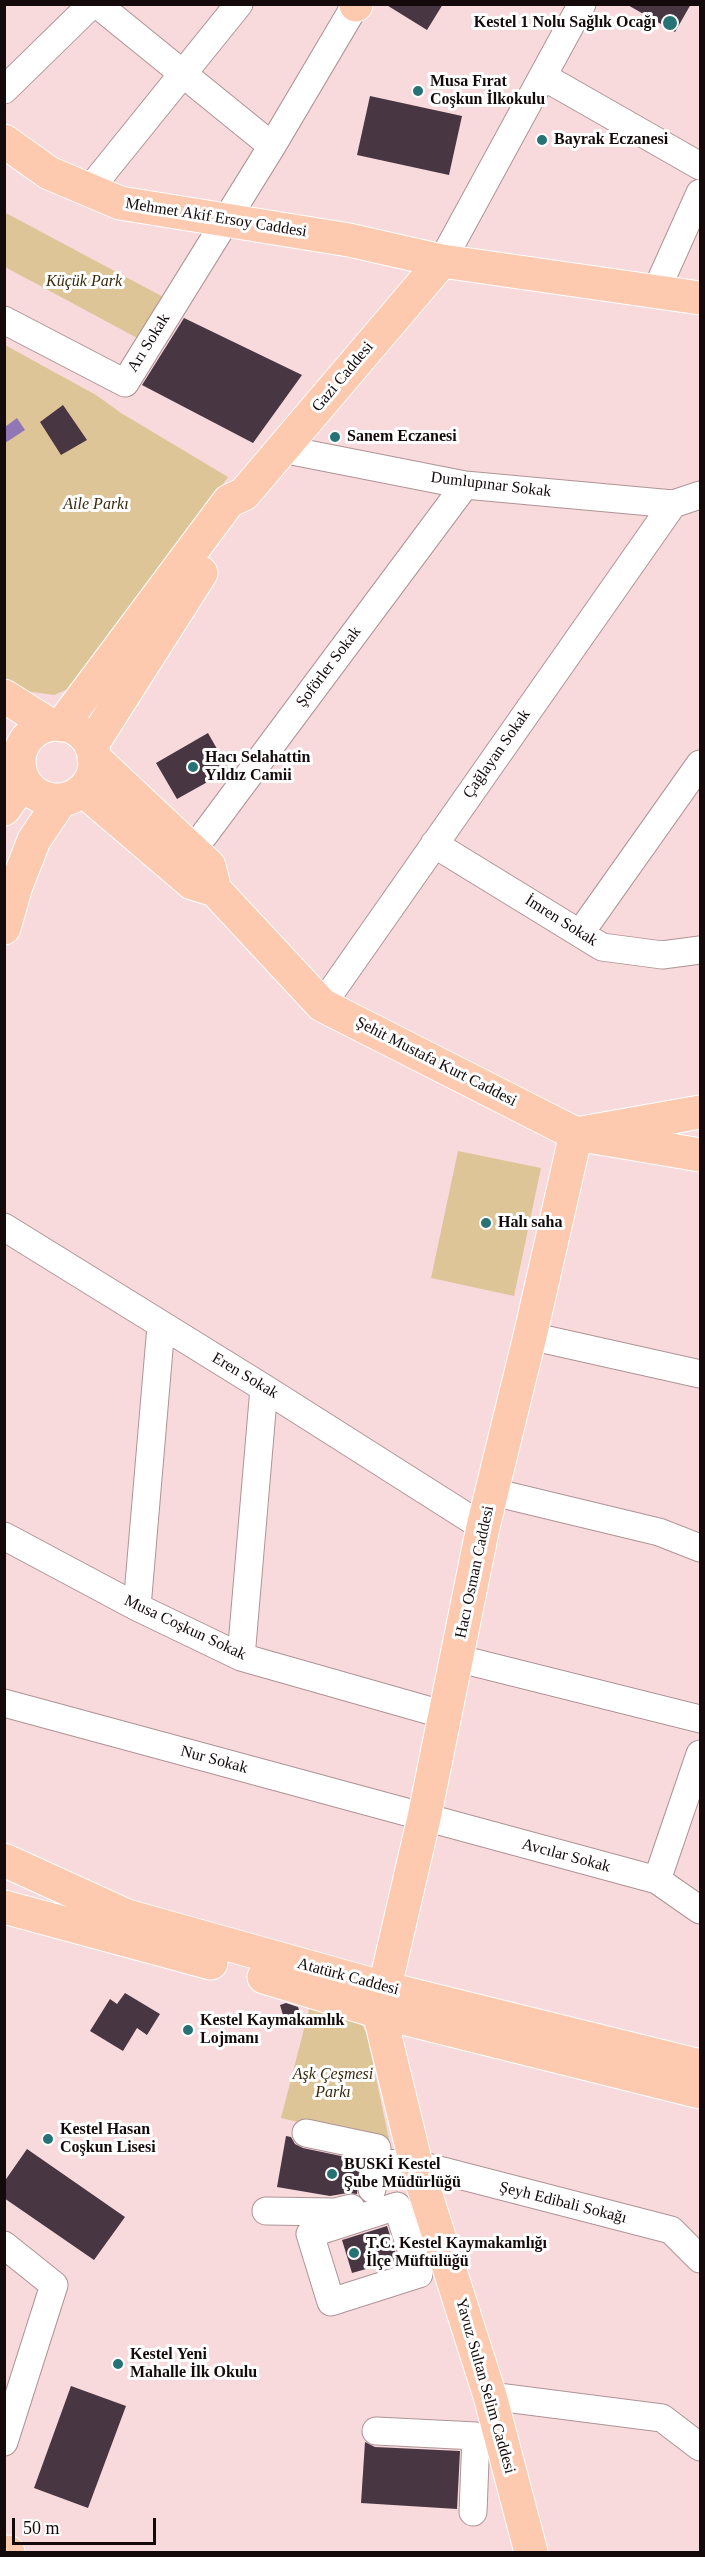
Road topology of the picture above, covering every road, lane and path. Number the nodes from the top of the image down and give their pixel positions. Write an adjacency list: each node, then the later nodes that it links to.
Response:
1 (92, 4): 8 (street)
2 (97, 4): 6 (street)
3 (239, 4): 6 (street)
4 (356, 4): 10 (street)
5 (582, 4): 7 (street)
6 (183, 76): 10 (street); 12 (street)
7 (544, 77): 11 (street); 15 (street)
8 (4, 90)
9 (4, 141): 12 (main road, Mehmet Akif Ersoy Caddesi)
10 (272, 146): 14 (street)
11 (700, 166)
12 (89, 190): 14 (main road, Mehmet Akif Ersoy Caddesi)
13 (700, 193): 16 (street)
14 (227, 219): 15 (main road, Mehmet Akif Ersoy Caddesi); 18 (street, Arı Sokak)
15 (442, 261): 16 (main road, Mehmet Akif Ersoy Caddesi); 19 (main road, Gazi Caddesi)
16 (656, 291): 17 (main road, Mehmet Akif Ersoy Caddesi)
17 (700, 298)
18 (4, 320)
19 (282, 449): 20 (street, Dumlupınar Sokak); 21 (main road, Gazi Caddesi)
20 (465, 485): 23 (street, Dumlupınar Sokak); 32 (street, Şoförler Sokak)
21 (244, 494): 25 (main road, Gazi Caddesi); 26 (main road, Gazi Caddesi)
22 (700, 495): 23 (street, Dumlupınar Sokak)
23 (673, 504): 31 (street, Çağlayan Sokak)
24 (4, 696): 25 (main road)
25 (56, 725): 26 (main road); 27 (main road)
26 (93, 752): 29 (main road); 32 (main road, Şehit Mustafa Kurt Caddesi)
27 (15, 759): 29 (main road); 30 (main road)
28 (700, 764): 35 (street)
29 (72, 795): 33 (main road, Şehit Mustafa Kurt Caddesi); 34 (main road)
30 (4, 808)
31 (434, 844): 35 (street, İmren Sokak); 37 (street, Çağlayan Sokak)
32 (193, 850): 33 (main road, Şehit Mustafa Kurt Caddesi)
33 (215, 890): 37 (main road, Şehit Mustafa Kurt Caddesi)
34 (4, 928)
35 (581, 932): 36 (street, İmren Sokak)
36 (700, 950)
37 (322, 1005): 39 (main road, Şehit Mustafa Kurt Caddesi)
38 (700, 1112): 39 (main road)
39 (576, 1134): 40 (main road, Şehit Mustafa Kurt Caddesi); 43 (main road, Hacı Osman Caddesi)
40 (700, 1155)
41 (4, 1227): 42 (street, Eren Sokak)
42 (161, 1326): 45 (street, Eren Sokak); 50 (street)
43 (530, 1336): 44 (street); 46 (main road, Hacı Osman Caddesi)
44 (700, 1374)
45 (264, 1388): 47 (street, Eren Sokak); 51 (street)
46 (493, 1492): 47 (main road, Hacı Osman Caddesi); 49 (street)
47 (483, 1527): 52 (main road, Hacı Osman Caddesi)
48 (4, 1536): 50 (street, Musa Coşkun Sokak)
49 (700, 1548)
50 (137, 1607): 51 (street, Musa Coşkun Sokak)
51 (242, 1657): 54 (street, Musa Coşkun Sokak)
52 (456, 1659): 54 (main road, Hacı Osman Caddesi); 55 (street)
53 (4, 1703): 57 (street, Nur Sokak)
54 (445, 1715): 57 (main road, Hacı Osman Caddesi)
55 (700, 1719)
56 (700, 1754): 59 (street)
57 (424, 1818): 59 (street, Avcılar Sokak); 63 (main road, Hacı Osman Caddesi)
58 (4, 1860): 62 (main road, Atatürk Caddesi)
59 (657, 1880): 61 (street, Avcılar Sokak)
60 (4, 1907): 62 (main road, Atatürk Caddesi)
61 (700, 1910)
62 (277, 1969): 63 (main road, Atatürk Caddesi)
63 (381, 2000): 64 (main road, Atatürk Caddesi); 65 (main road, Atatürk Caddesi); 67 (main road, Yavuz Sultan Selim Caddesi)
64 (700, 2066)
65 (700, 2092)
66 (306, 2133): 67 (street, Şeyh Edibali Sokağı)
67 (419, 2176): 68 (street); 70 (street, Şeyh Edibali Sokağı); 71 (main road, Yavuz Sultan Selim Caddesi)
68 (266, 2211)
69 (4, 2245): 74 (street)
70 (700, 2259)
71 (490, 2396): 73 (main road, Yavuz Sultan Selim Caddesi); 75 (street)
72 (376, 2431): 73 (street)
73 (488, 2433): 76 (street); 77 (main road, Yavuz Sultan Selim Caddesi)
74 (4, 2442)
75 (700, 2447)
76 (473, 2512)
77 (531, 2553)

